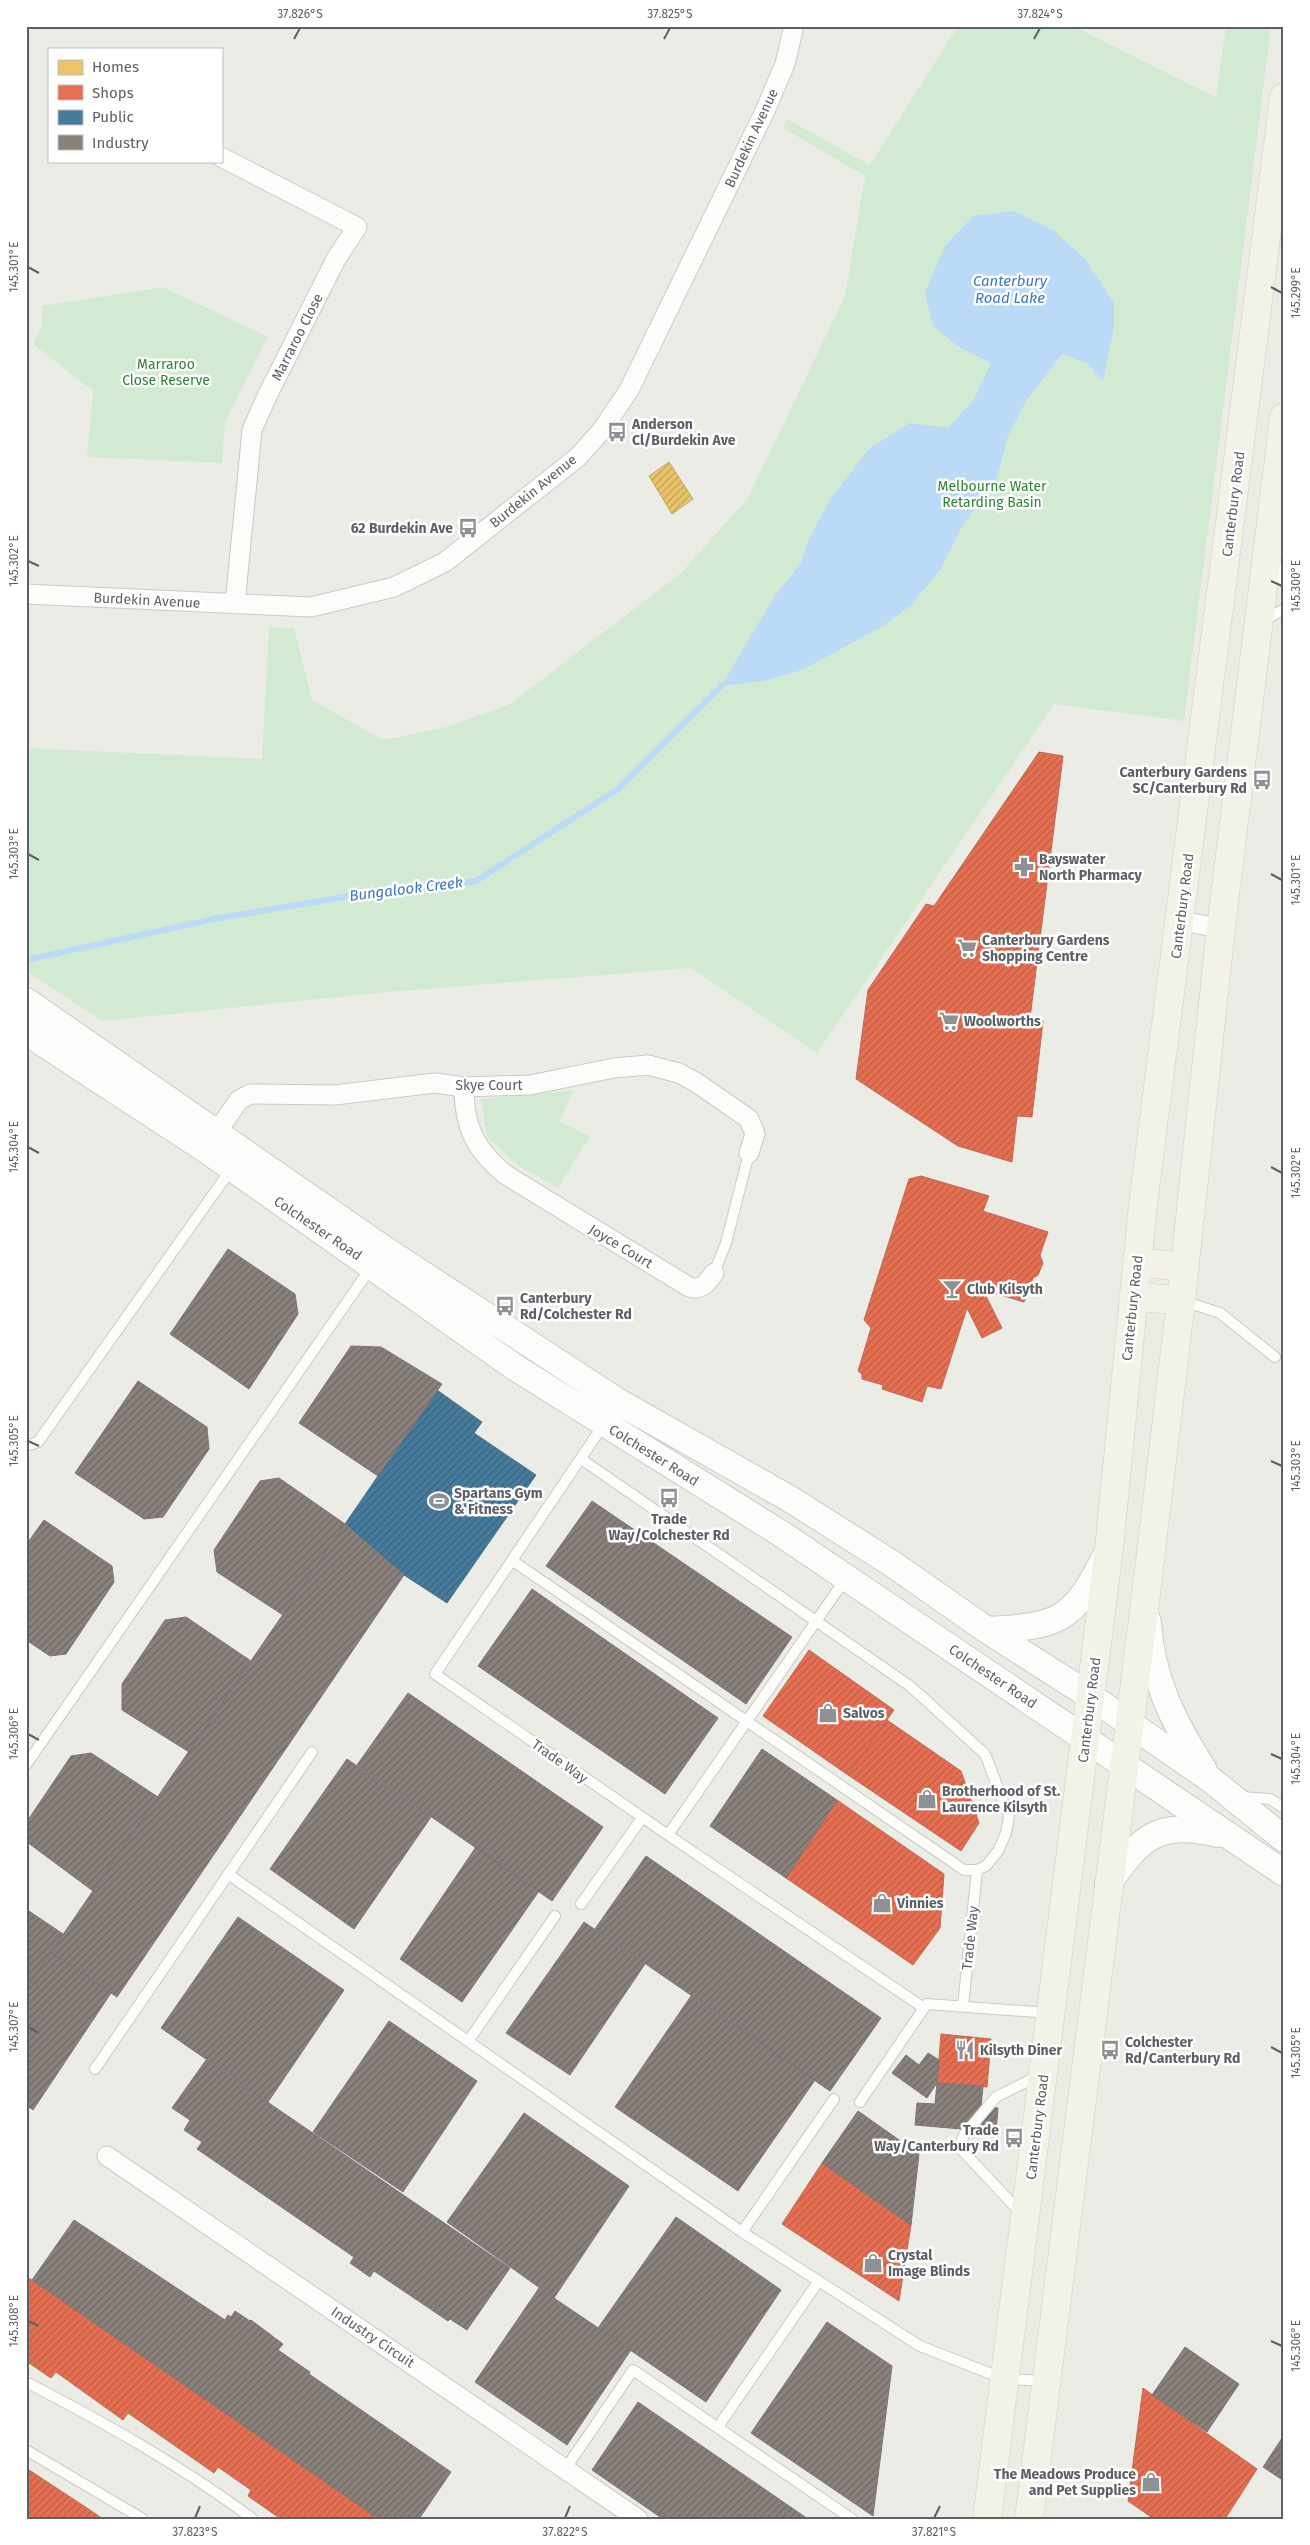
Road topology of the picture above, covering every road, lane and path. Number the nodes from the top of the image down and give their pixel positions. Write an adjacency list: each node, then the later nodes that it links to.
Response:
1 (794, 26): 9 (street, Burdekin Avenue)
2 (1284, 97): 4 (main road, Canterbury Road)
3 (222, 159): 9 (street, Marraroo Close)
4 (1279, 168): 12 (main road, Canterbury Road)
5 (1284, 417): 6 (main road)
6 (1269, 535): 7 (lane); 11 (main road)
7 (1284, 582)
8 (26, 594): 9 (street, Burdekin Avenue)
9 (235, 604)
10 (1284, 610): 11 (lane)
11 (1257, 628): 13 (main road)
12 (1180, 921): 13 (street); 21 (main road, Canterbury Road)
13 (1221, 928): 22 (main road)
14 (26, 1001): 17 (main road, Colchester Road)
15 (26, 1032): 17 (main road, Colchester Road)
16 (464, 1087): 17 (street, Skye Court); 18 (street, Skye Court); 23 (street, Joyce Court)
17 (211, 1141): 19 (main road, Colchester Road)
18 (749, 1152): 23 (lane, Joyce Court)
19 (238, 1160): 20 (main road, Colchester Road); 28 (lane)
20 (379, 1257): 27 (main road, Colchester Road); 42 (lane)
21 (1136, 1262): 22 (main road); 24 (main road, Canterbury Road)
22 (1184, 1267): 25 (main road)
23 (712, 1277)
24 (1133, 1296): 25 (main road); 30 (main road, Canterbury Road)
25 (1181, 1301): 26 (lane); 33 (main road)
26 (1275, 1357)
27 (611, 1412): 29 (lane, Trade Way); 32 (main road, Colchester Road); 35 (main road, Colchester Road)
28 (26, 1446)
29 (581, 1459): 31 (lane, Trade Way); 34 (lane)
30 (1109, 1548): 35 (main road); 36 (main road, Canterbury Road)
31 (513, 1561): 37 (lane); 46 (lane, Trade Way)
32 (846, 1578): 34 (lane); 39 (main road, Colchester Road)
33 (1146, 1594): 38 (main road); 43 (main road)
34 (817, 1620): 37 (lane); 50 (lane)
35 (987, 1630): 36 (main road, Colchester Road)
36 (1090, 1696): 38 (main road, Colchester Road); 39 (main road, Canterbury Road)
37 (747, 1722): 47 (lane); 50 (lane)
38 (1128, 1722): 41 (main road); 43 (main road, Colchester Road)
39 (1085, 1738): 41 (main road, Colchester Road); 58 (main road, Canterbury Road)
40 (312, 1752): 52 (lane)
41 (1124, 1764): 48 (main road, Colchester Road); 53 (main road)
42 (26, 1765)
43 (1210, 1779): 44 (main road, Colchester Road)
44 (1234, 1797): 45 (lane); 49 (main road, Colchester Road)
45 (1284, 1808)
46 (642, 1818): 47 (lane, Trade Way); 54 (lane)
47 (668, 1835): 57 (lane, Trade Way)
48 (1227, 1836): 51 (main road, Colchester Road); 53 (main road)
49 (1284, 1839)
50 (977, 1870): 56 (lane, Trade Way)
51 (1284, 1873)
52 (228, 1874): 59 (lane); 60 (lane)
53 (1108, 1884): 69 (main road)
54 (581, 1904)
55 (555, 1916): 59 (lane)
56 (963, 2006): 57 (lane); 58 (lane)
57 (924, 2008): 63 (lane)
58 (1051, 2013): 61 (main road, Canterbury Road)
59 (469, 2040): 66 (lane)
60 (95, 2069)
61 (1043, 2074): 65 (main road, Canterbury Road); 65 (lane)
62 (834, 2099): 66 (lane)
63 (860, 2102)
64 (107, 2156): 73 (street, Industry Circuit)
65 (1025, 2217): 68 (main road, Canterbury Road)
66 (742, 2232): 67 (lane)
67 (818, 2282): 68 (lane); 71 (lane)
68 (1004, 2379): 69 (lane); 78 (main road, Canterbury Road)
69 (1046, 2381): 79 (main road)
70 (26, 2382): 75 (lane)
71 (718, 2427): 73 (lane); 77 (lane)
72 (26, 2450): 74 (lane)
73 (566, 2468): 76 (street, Industry Circuit)
74 (143, 2519)
75 (253, 2519)
76 (638, 2519)
77 (852, 2519)
78 (987, 2519)
79 (1028, 2519)

